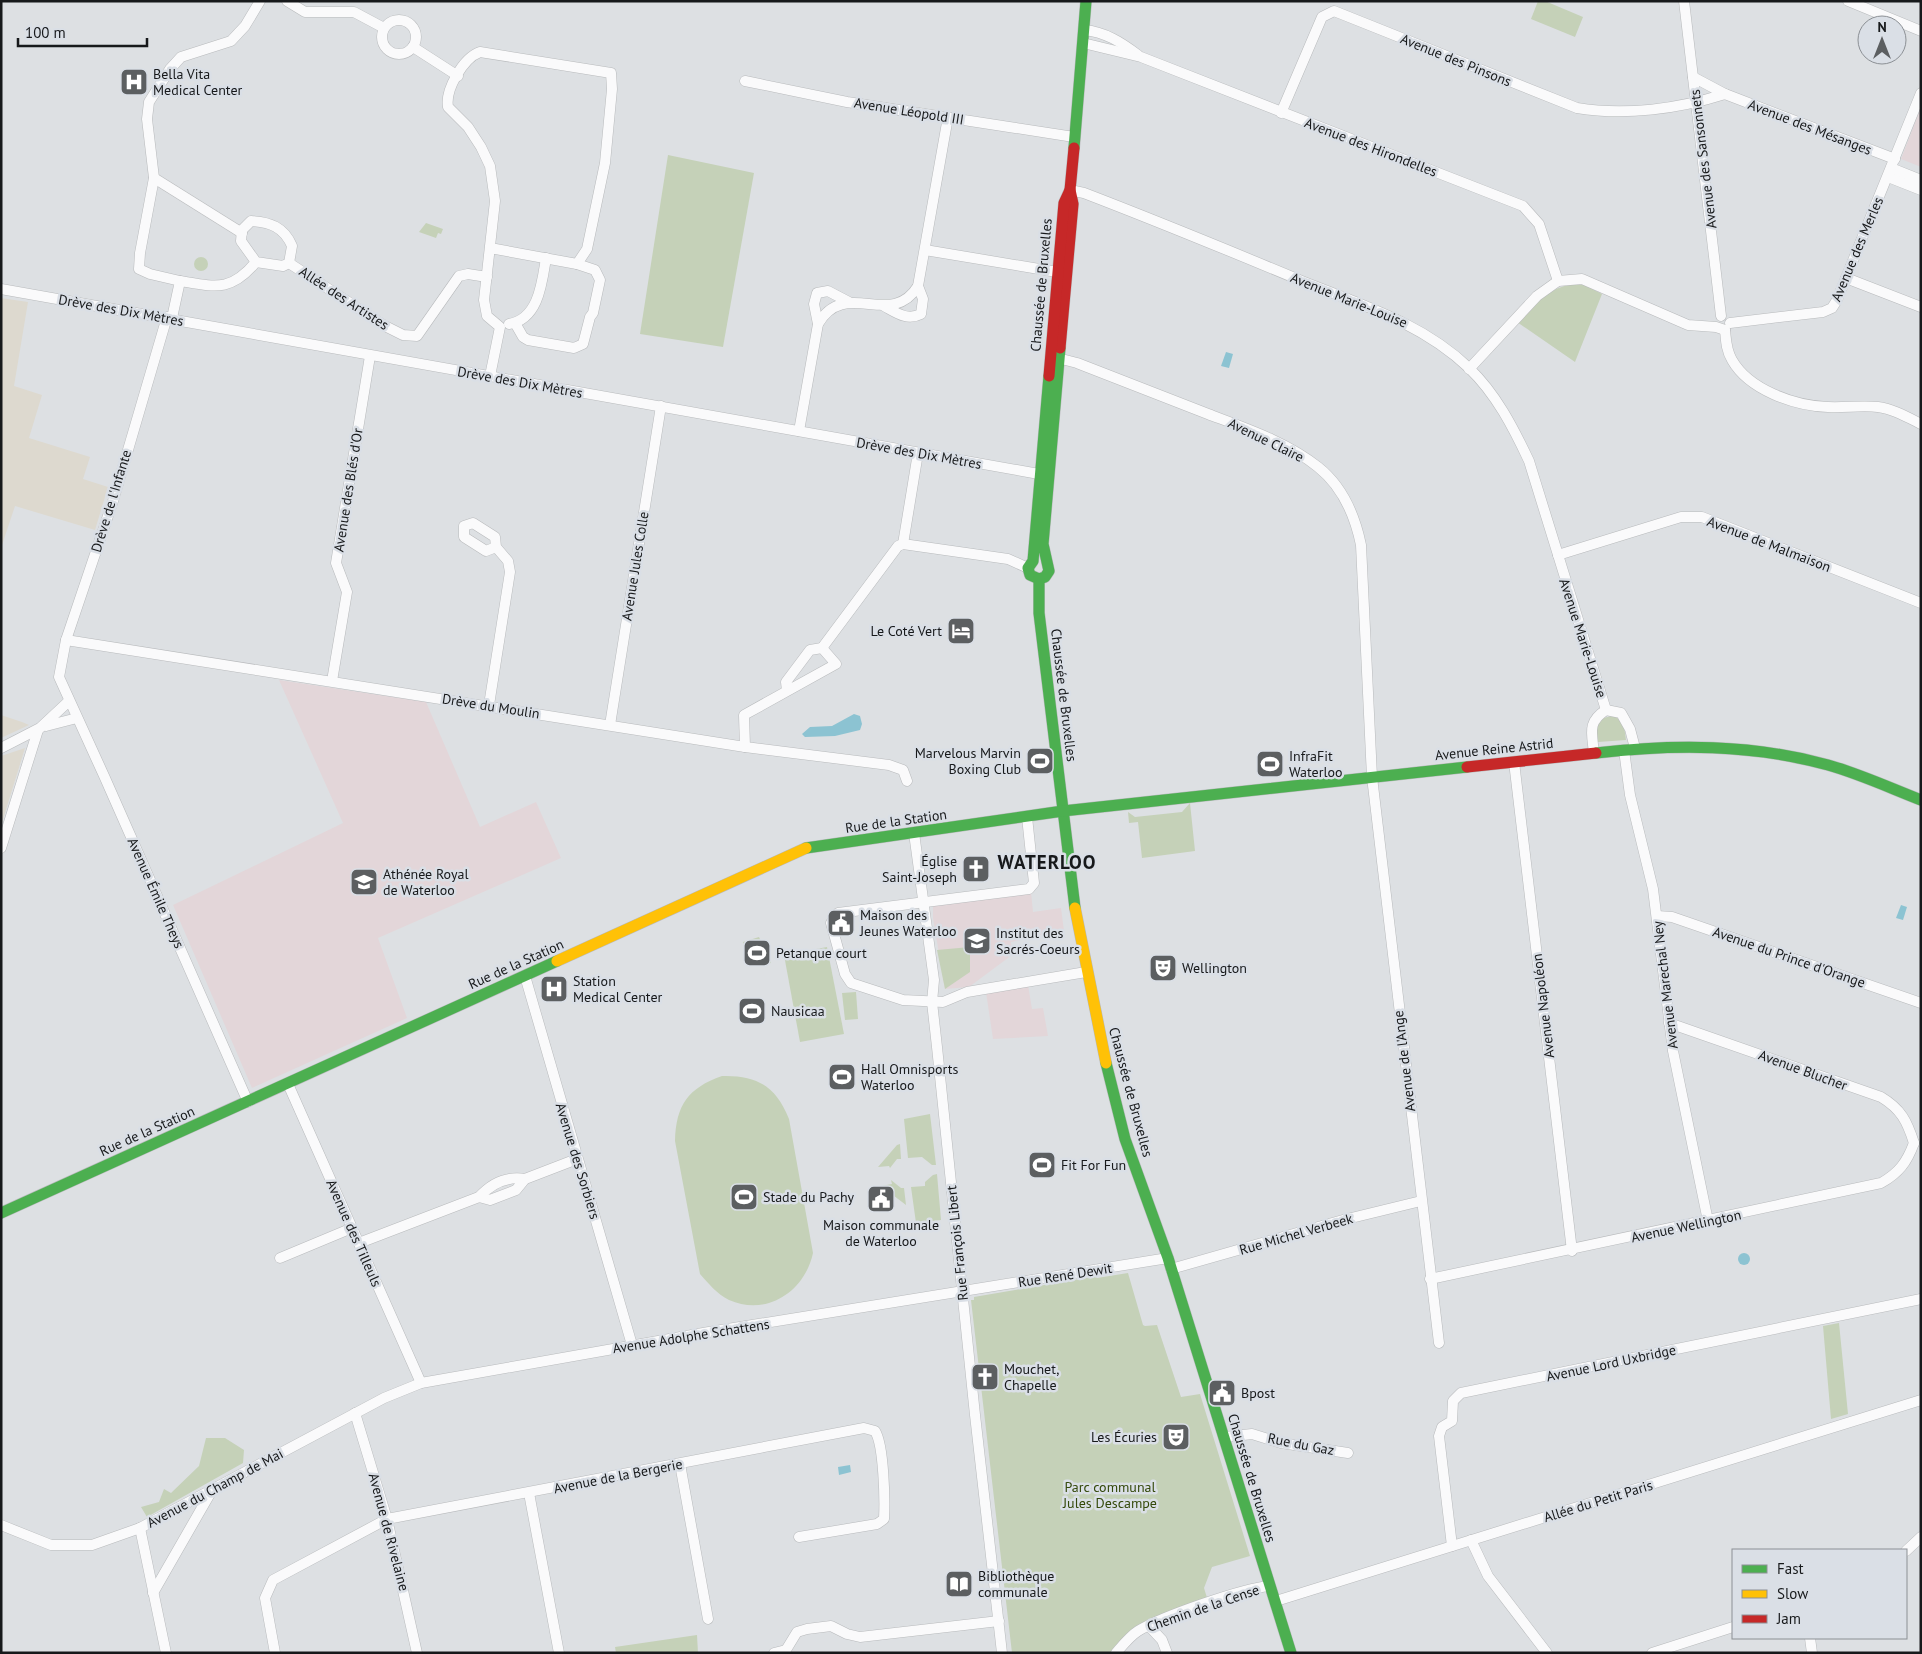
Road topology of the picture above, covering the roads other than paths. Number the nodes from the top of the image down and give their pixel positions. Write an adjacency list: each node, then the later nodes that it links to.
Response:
1 (260, 1): 22 (street)
2 (287, 1): 6 (street)
3 (1086, 1): 7 (street, Chaussée de Bruxelles)
4 (1684, 1): 13 (street, Avenue des Sansonnets)
5 (1848, 1): 8 (street)
6 (384, 28): 10 (street); 10 (street)
7 (1084, 30): 9 (street, Chaussée de Bruxelles); 11 (street, Avenue des Hirondelles)
8 (1921, 31)
9 (1083, 43): 11 (street, Avenue des Hirondelles); 20 (street, Chaussée de Bruxelles)
10 (413, 47): 12 (street)
11 (1141, 57): 18 (street, Avenue des Hirondelles)
12 (458, 76): 27 (street); 32 (street)
13 (1693, 77): 16 (street, Avenue des Mésanges); 17 (street, Avenue des Sansonnets)
14 (744, 82): 19 (street, Avenue Léopold III)
15 (1921, 93): 21 (street, Avenue des Merles)
16 (1725, 94): 17 (street); 21 (street, Avenue des Mésanges)
17 (1696, 103): 18 (street, Avenue des Pinsons); 47 (street, Avenue des Sansonnets)
18 (1281, 113): 37 (street, Avenue des Hirondelles)
19 (948, 117): 20 (street, Avenue Léopold III); 28 (street)
20 (1074, 137): 24 (street, Chaussée de Bruxelles)
21 (1891, 168): 23 (street, Avenue des Mésanges); 25 (street, Avenue des Mésanges); 35 (street, Avenue des Merles)
22 (154, 178): 26 (street); 36 (street)
23 (1921, 180)
24 (1070, 190): 33 (street, Chaussée de Bruxelles); 50 (street, Avenue Marie-Louise)
25 (1921, 190)
26 (242, 233): 30 (street); 31 (street, Allée des Artistes)
27 (490, 248): 29 (street); 34 (street)
28 (926, 250): 33 (street); 38 (street)
29 (546, 258): 32 (street); 44 (street)
30 (256, 262): 31 (street, Allée des Artistes); 36 (street)
31 (289, 262): 34 (street, Allée des Artistes)
32 (577, 264): 44 (street)
33 (1062, 273): 49 (street, Chaussée de Bruxelles)
34 (487, 277): 46 (street)
35 (1846, 278): 42 (street); 47 (street, Avenue des Merles)
36 (180, 281): 43 (street, Drève de l'Infante)
37 (1558, 281): 47 (street, Avenue des Merles); 50 (street)
38 (918, 286): 41 (street); 41 (street)
39 (1, 289): 43 (street, Drève des Dix Mètres)
40 (849, 302): 41 (street); 45 (street); 45 (street)
41 (884, 306)
42 (1921, 307)
43 (170, 318): 48 (street, Drève des Dix Mètres); 66 (street, Drève de l'Infante)
44 (515, 323): 46 (street)
45 (818, 324): 54 (street)
46 (500, 327): 51 (street)
47 (1724, 327): 53 (street)
48 (370, 356): 51 (street, Drève des Dix Mètres); 68 (street, Avenue des Blés d'Or)
49 (1055, 357): 56 (street, Chaussée de Bruxelles); 57 (street, Chaussée de Bruxelles); 82 (street, Avenue Claire)
50 (1470, 368): 61 (street, Avenue Marie-Louise)
51 (490, 376): 52 (street, Drève des Dix Mètres)
52 (661, 406): 54 (street, Drève des Dix Mètres); 75 (street, Avenue Jules Colle)
53 (1921, 424)
54 (800, 431): 55 (street, Drève des Dix Mètres)
55 (918, 453): 57 (street, Drève des Dix Mètres); 59 (street)
56 (1051, 462): 57 (street); 58 (street, Chaussée de Bruxelles)
57 (1039, 474): 58 (street, Chaussée de Bruxelles); 63 (street, Chaussée de Bruxelles)
58 (1046, 509): 62 (street, Chaussée de Bruxelles)
59 (903, 544): 63 (street); 67 (street)
60 (496, 547): 72 (street)
61 (1558, 555): 65 (street, Avenue de Malmaison); 73 (street, Avenue Marie-Louise)
62 (1046, 562): 63 (street); 64 (street, Chaussée de Bruxelles)
63 (1030, 564): 64 (street)
64 (1039, 579): 85 (street, Chaussée de Bruxelles)
65 (1921, 603)
66 (66, 640): 68 (street, Drève du Moulin); 69 (street, Drève de l'Infante)
67 (822, 648): 70 (street); 70 (street)
68 (332, 681): 72 (street, Drève du Moulin)
69 (61, 684): 71 (street, Avenue Émile Theys)
70 (786, 691): 77 (street)
71 (69, 701): 74 (street, Avenue Émile Theys); 76 (street)
72 (489, 705): 75 (street, Drève du Moulin)
73 (1606, 710): 79 (street, Avenue Marie-Louise); 80 (street, Avenue Marie-Louise)
74 (77, 718): 76 (street); 97 (street, Avenue Émile Theys)
75 (610, 725): 77 (street, Drève du Moulin)
76 (39, 729): 78 (street); 88 (street)
77 (745, 747): 83 (street, Drève du Moulin)
78 (1, 748)
79 (1630, 749): 80 (street, Avenue Reine Astrid); 84 (street, Avenue Reine Astrid); 90 (street, Avenue Marechal Ney)
80 (1594, 753): 81 (street, Avenue Reine Astrid)
81 (1514, 762): 82 (street, Avenue Reine Astrid); 105 (street, Avenue Napoléon)
82 (1372, 778): 85 (street, Avenue Reine Astrid); 100 (street, Avenue de l'Ange)
83 (907, 781)
84 (1921, 800)
85 (1063, 812): 86 (street, Rue de la Station); 91 (street, Chaussée de Bruxelles)
86 (1027, 818): 87 (street, Rue de la Station); 89 (street)
87 (914, 833): 89 (street, Rue François Libert); 92 (street, Rue de la Station)
88 (1, 848)
89 (924, 901): 93 (street, Rue François Libert); 93 (street)
90 (1657, 916): 94 (street, Avenue du Prince d'Orange); 95 (street, Avenue Marechal Ney)
91 (1086, 972): 93 (street); 107 (street, Chaussée de Bruxelles)
92 (525, 976): 96 (street, Rue de la Station); 99 (street, Avenue des Sorbiers)
93 (932, 1002): 109 (street, Rue François Libert)
94 (1921, 1003)
95 (1669, 1023): 98 (street, Avenue Blucher); 102 (street, Avenue Marechal Ney)
96 (288, 1084): 97 (street, Rue de la Station); 103 (street, Avenue des Tilleuls)
97 (248, 1102): 101 (street, Rue de la Station)
98 (1917, 1143): 102 (street, Avenue Wellington)
99 (577, 1159): 104 (street); 112 (street, Avenue des Sorbiers)
100 (1421, 1202): 107 (street, Rue Michel Verbeek); 108 (street, Avenue de l'Ange)
101 (1, 1213)
102 (1708, 1221): 105 (street, Avenue Wellington)
103 (352, 1228): 104 (street, Avenue des Tilleuls); 106 (street)
104 (359, 1243): 113 (street, Avenue des Tilleuls)
105 (1572, 1250): 108 (street, Avenue Wellington)
106 (280, 1258)
107 (1170, 1263): 109 (street, Rue René Dewit); 116 (street, Chaussée de Bruxelles)
108 (1430, 1279): 111 (street, Avenue de l'Ange)
109 (962, 1292): 112 (street, Avenue Adolphe Schattens); 133 (street, Rue François Libert)
110 (1921, 1299): 127 (street, Avenue Lord Uxbridge)
111 (1439, 1343)
112 (632, 1345): 113 (street, Avenue Adolphe Schattens)
113 (421, 1383): 115 (street, Avenue du Champ de Mai)
114 (1921, 1400): 126 (street, Allée du Petit Paris)
115 (355, 1413): 119 (street, Avenue du Champ de Mai); 121 (street, Avenue de Rivelaine)
116 (1225, 1437): 117 (street, Rue du Gaz); 129 (street, Chaussée de Bruxelles)
117 (1348, 1452)
118 (680, 1464): 120 (street, Avenue de la Bergerie); 124 (street, Avenue de la Bergerie); 132 (street)
119 (211, 1491): 123 (street, Avenue du Champ de Mai); 130 (street)
120 (529, 1493): 121 (street, Avenue de la Bergerie); 140 (street)
121 (387, 1519): 138 (street, Avenue de la Bergerie); 139 (street, Avenue de Rivelaine)
122 (1, 1525): 123 (street, Avenue du Champ de Mai)
123 (140, 1528): 130 (street)
124 (799, 1537)
125 (1921, 1537): 128 (street)
126 (1471, 1540): 127 (street, Allée du Petit Paris); 146 (street)
127 (1452, 1546): 131 (street, Allée du Petit Paris)
128 (1907, 1550)
129 (1270, 1586): 131 (street, Chaussée de Bruxelles); 134 (street, Chemin de la Cense)
130 (153, 1593): 137 (street)
131 (1276, 1601): 145 (street, Chaussée de Bruxelles)
132 (708, 1619)
133 (999, 1621): 141 (street); 142 (street, Rue François Libert)
134 (1149, 1626): 143 (street, Chemin de la Cense); 144 (street)
135 (1732, 1627): 147 (street)
136 (1810, 1639): 148 (street)
137 (166, 1653)
138 (275, 1653)
139 (417, 1653)
140 (559, 1653)
141 (774, 1653)
142 (1002, 1653)
143 (1116, 1653)
144 (1167, 1653)
145 (1291, 1653)
146 (1547, 1653)
147 (1652, 1653)
148 (1812, 1653)

